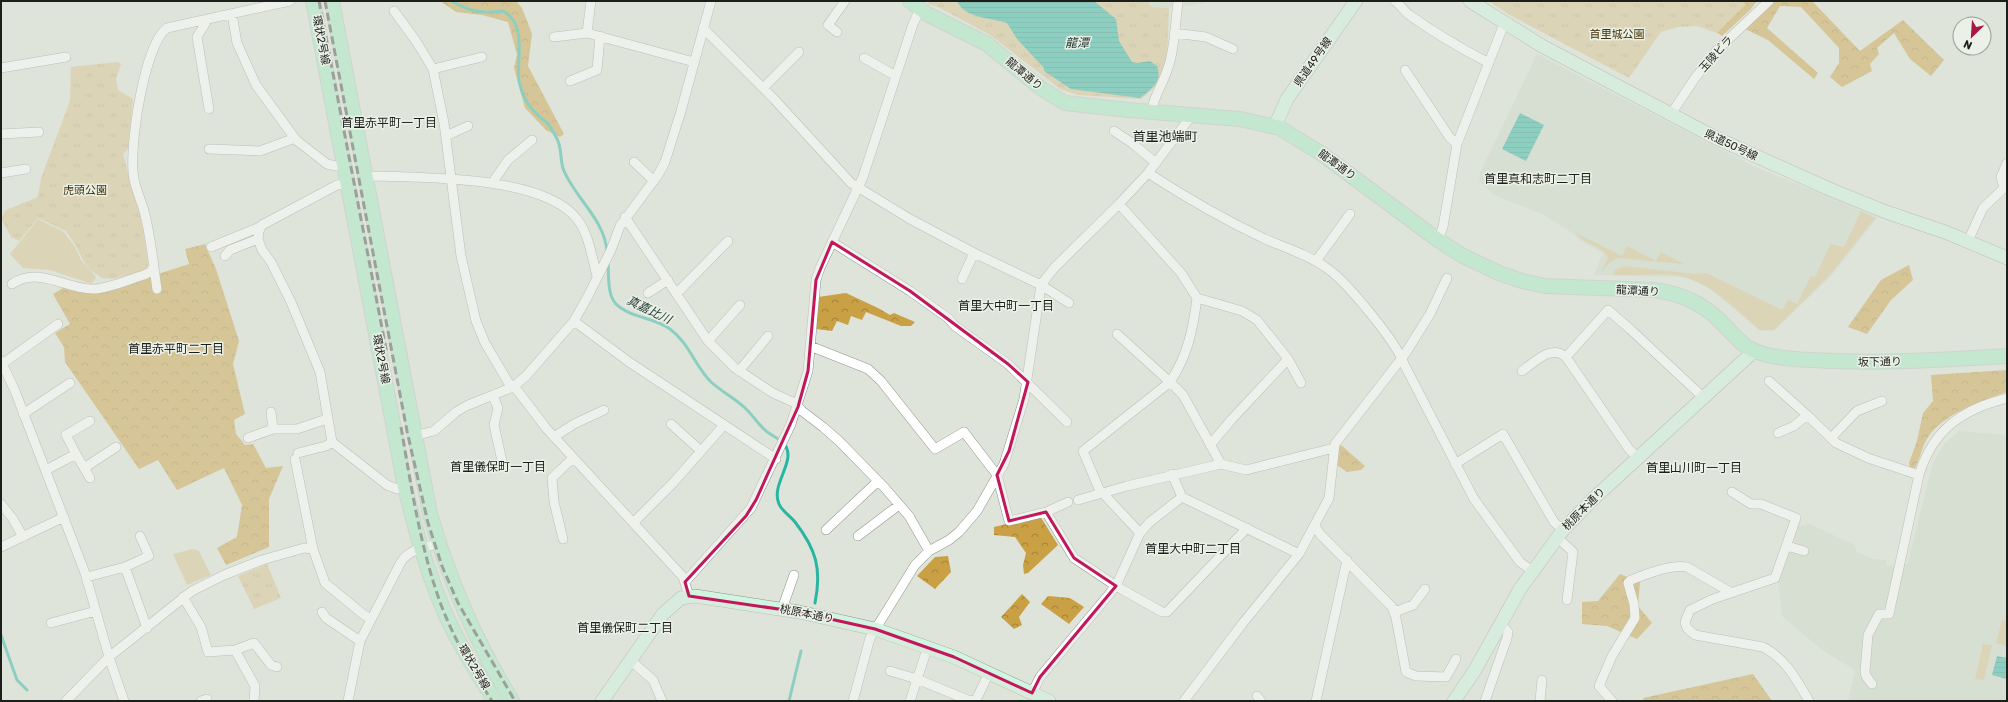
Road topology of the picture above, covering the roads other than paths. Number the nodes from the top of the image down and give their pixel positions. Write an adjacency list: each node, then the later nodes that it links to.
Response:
1 (290, 1): 14 (street)
2 (313, 1): 53 (main road, 環状2号線)
3 (332, 1): 57 (main road, 環状2号線)
4 (591, 1): 19 (street)
5 (711, 1): 17 (street)
6 (845, 1): 18 (street)
7 (1356, 1): 41 (main road, 県道49号線)
8 (1395, 1): 29 (street)
9 (1470, 1): 16 (main road, 県道50号線)
10 (1766, 2): 38 (street, 玉陵ビラ)
11 (1178, 3): 20 (street)
12 (915, 5): 33 (street); 37 (main road, 龍潭通り)
13 (394, 11): 31 (street)
14 (232, 14): 15 (street); 46 (street)
15 (208, 19): 36 (street); 77 (street)
16 (1504, 24): 29 (street); 38 (main road, 県道50号線)
17 (703, 28): 28 (street); 35 (street)
18 (837, 32)
19 (587, 33): 21 (street); 22 (street)
20 (1174, 33): 23 (street); 37 (street)
21 (600, 36): 28 (street); 34 (street)
22 (554, 37)
23 (1233, 49)
24 (799, 52): 35 (street)
25 (482, 57): 31 (street)
26 (66, 58): 30 (street)
27 (864, 58): 33 (street)
28 (694, 62): 59 (street)
29 (1489, 63): 48 (street)
30 (1, 68)
31 (433, 69): 45 (street)
32 (1405, 70): 48 (street)
33 (896, 76): 62 (street)
34 (570, 81)
35 (763, 88): 62 (street)
36 (209, 109)
37 (1151, 112): 39 (main road, 龍潭通り)
38 (1671, 114): 71 (main road, 県道50号線)
39 (1192, 115): 41 (main road, 龍潭通り); 51 (street)
40 (468, 126): 45 (street)
41 (1275, 126): 68 (main road, 龍潭通り)
42 (1114, 131): 51 (street)
43 (38, 132): 44 (street)
44 (1, 134)
45 (446, 136): 58 (street)
46 (295, 138): 49 (street); 53 (street)
47 (532, 140): 61 (street)
48 (1457, 144): 68 (street)
49 (209, 149)
50 (634, 162): 59 (street)
51 (1156, 163): 56 (street)
52 (2007, 163): 71 (street)
53 (344, 164): 60 (main road, 環状2号線)
54 (26, 169): 55 (street)
55 (1, 173)
56 (1148, 173): 63 (street); 76 (street)
57 (366, 177): 58 (street); 126 (main road, 環状2号線)
58 (451, 179): 61 (street); 109 (street)
59 (654, 181): 65 (street)
60 (348, 183): 66 (street); 149 (main road, 環状2号線)
61 (492, 183): 78 (street)
62 (858, 187): 70 (street); 73 (street)
63 (1119, 204): 83 (street); 87 (street)
64 (1350, 214): 76 (street)
65 (625, 217): 78 (street); 81 (street)
66 (260, 227): 67 (street); 72 (street)
67 (258, 239): 74 (street); 119 (street)
68 (1438, 240): 96 (main road, 龍潭通り)
69 (728, 241): 86 (street)
70 (832, 242): 95 (street); 105 (street)
71 (1968, 242): 75 (main road, 県道50号線)
72 (211, 247)
73 (974, 253): 80 (street); 83 (street)
74 (224, 256)
75 (2007, 258)
76 (1316, 261): 99 (street)
77 (154, 267): 82 (street); 84 (street)
78 (598, 274): 90 (street)
79 (1447, 278): 99 (street)
80 (962, 279)
81 (668, 280): 85 (street); 86 (street)
82 (12, 284)
83 (1041, 285): 88 (street); 105 (street)
84 (157, 289)
85 (648, 293)
86 (677, 293): 94 (street)
87 (1197, 298): 100 (street); 106 (street)
88 (1069, 303)
89 (740, 305): 94 (street)
90 (574, 321): 109 (street); 123 (street)
91 (58, 324): 101 (street)
92 (1117, 334): 106 (street)
93 (768, 336): 102 (street)
94 (708, 341): 102 (street)
95 (810, 346): 114 (street); 145 (street)
96 (1754, 351): 97 (main road, 坂下通り); 111 (main road, 桃原本通り)
97 (2007, 356)
98 (1566, 357): 103 (street); 111 (street); 137 (street)
99 (1402, 358): 133 (street); 141 (street)
100 (1288, 359): 108 (street); 131 (street)
101 (2, 362): 117 (street)
102 (739, 371): 114 (street)
103 (1522, 371)
104 (1769, 380): 118 (street)
105 (1028, 382): 121 (street); 145 (street)
106 (1170, 382): 131 (street); 151 (street)
107 (70, 383): 117 (street)
108 (1302, 383)
109 (513, 387): 110 (street); 127 (street)
110 (493, 396): 126 (street); 139 (street)
111 (1704, 398): 137 (main road, 桃原本通り)
112 (2007, 398): 146 (street)
113 (1882, 401): 129 (street)
114 (798, 406): 138 (street); 148 (street)
115 (604, 410): 127 (street)
116 (271, 412): 124 (street)
117 (23, 414): 143 (street)
118 (1807, 415): 125 (street); 129 (street)
119 (327, 419): 124 (street); 130 (street)
120 (90, 421): 135 (street)
121 (1067, 422)
122 (671, 424): 134 (street)
123 (724, 426): 134 (street); 138 (street)
124 (273, 429): 128 (street)
125 (1778, 433)
126 (414, 436): 169 (main road, 環状2号線)
127 (554, 437): 136 (street)
128 (248, 438)
129 (1831, 438): 146 (street)
130 (332, 442): 149 (street); 172 (street)
131 (1210, 445): 140 (street)
132 (116, 447): 142 (street)
133 (1334, 448): 140 (street); 160 (street)
134 (701, 451): 159 (street)
135 (76, 454): 142 (street); 143 (street)
136 (573, 458): 159 (street); 168 (street)
137 (1638, 458): 164 (main road, 桃原本通り)
138 (776, 459): 182 (street)
139 (502, 461)
140 (1221, 464): 144 (street)
141 (1455, 464): 164 (street); 179 (street)
142 (84, 468): 147 (street)
143 (46, 470): 158 (street)
144 (1172, 474): 151 (street); 152 (street)
145 (997, 475): 157 (street); 174 (street)
146 (1920, 475): 209 (street)
147 (90, 478)
148 (878, 481): 156 (street); 162 (street)
149 (405, 487): 173 (main road, 環状2号線)
150 (1732, 492): 171 (street)
151 (1103, 493): 153 (street); 163 (street)
152 (1182, 497): 161 (street); 163 (street)
153 (1078, 500)
154 (1068, 502): 157 (street)
155 (1, 504): 167 (street)
156 (899, 505): 166 (street); 174 (street)
157 (1046, 512): 183 (street)
158 (64, 517): 167 (street); 181 (street)
159 (634, 522): 182 (street)
160 (1315, 526): 176 (street); 177 (street)
161 (1247, 528): 176 (street); 183 (street)
162 (826, 530)
163 (1140, 533): 183 (street)
164 (1560, 534): 179 (main road, 桃原本通り); 188 (street)
165 (140, 536): 178 (street)
166 (858, 536)
167 (22, 537): 170 (street)
168 (563, 539)
169 (439, 543): 173 (street); 216 (main road, 環状2号線)
170 (2, 546)
171 (1787, 546): 175 (street); 185 (street)
172 (313, 549): 187 (street); 193 (street)
173 (420, 549): 193 (street); 215 (main road, 環状2号線)
174 (930, 551): 197 (street)
175 (1804, 551)
176 (1299, 554): 222 (street)
177 (1347, 560): 192 (street); 223 (street)
178 (125, 567): 181 (street); 196 (street)
179 (1532, 571): 195 (main road, 桃原本通り)
180 (794, 575): 189 (street)
181 (87, 577): 190 (street)
182 (685, 582): 186 (street)
183 (1116, 586): 210 (street)
184 (1424, 589): 192 (street)
185 (1732, 593): 227 (street); 228 (street)
186 (689, 596): 189 (main road, 桃原本通り); 203 (main road)
187 (183, 598): 196 (street); 200 (street)
188 (1567, 600)
189 (782, 609): 197 (main road, 桃原本通り)
190 (96, 611): 194 (street); 201 (street)
191 (322, 612): 198 (street)
192 (1395, 612): 202 (street)
193 (371, 619): 198 (street)
194 (51, 623)
195 (1500, 623): 224 (main road, 桃原本通り); 225 (street)
196 (147, 628): 201 (street)
197 (875, 628): 199 (main road, 桃原本通り); 219 (street)
198 (360, 641): 214 (street)
199 (928, 646): 206 (main road, 桃原本通り); 207 (street)
200 (235, 650): 204 (street); 213 (street)
201 (109, 657): 211 (street); 212 (street)
202 (1456, 659)
203 (630, 660): 217 (main road); 218 (street)
204 (277, 667)
205 (890, 671): 207 (street)
206 (989, 673): 210 (main road, 桃原本通り); 221 (street)
207 (917, 678): 220 (street); 221 (street)
208 (1542, 680): 226 (street)
209 (1872, 684)
210 (1038, 698)
211 (66, 701)
212 (124, 701)
213 (254, 701)
214 (348, 701)
215 (494, 701)
216 (512, 701)
217 (602, 701)
218 (662, 701)
219 (853, 701)
220 (910, 701)
221 (973, 701)
222 (1184, 701)
223 (1316, 701)
224 (1454, 701)
225 (1485, 701)
226 (1540, 701)
227 (1612, 701)
228 (1808, 701)

